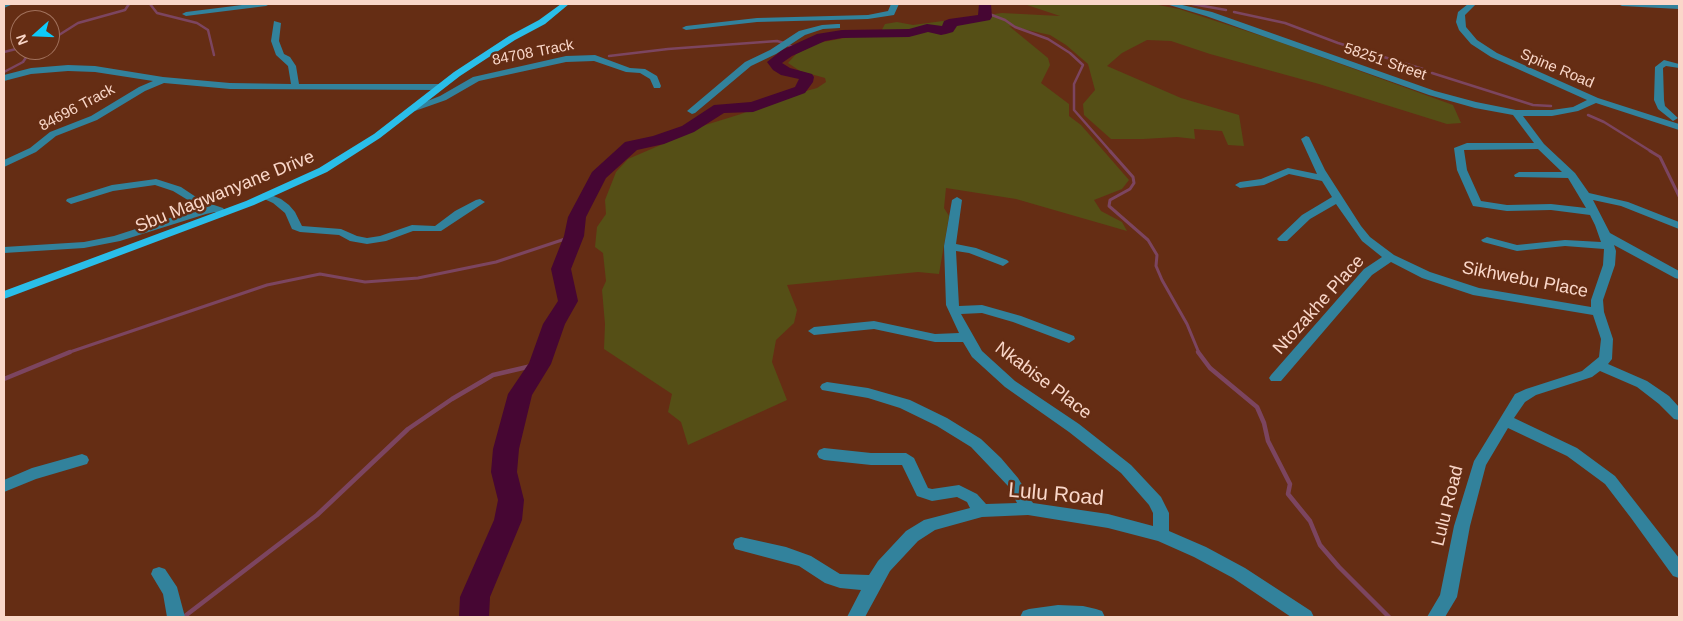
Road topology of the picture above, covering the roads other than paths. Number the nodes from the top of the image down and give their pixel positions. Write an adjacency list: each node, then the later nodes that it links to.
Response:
1 (9, 4): 8 (street)
2 (266, 4): 10 (street)
3 (565, 4): 19 (main road, Sbu Magwanyane Drive)
4 (895, 4): 11 (street)
5 (1170, 4): 23 (street, 58251 Street)
6 (1472, 4): 20 (street, Spine Road)
7 (1622, 4): 9 (street)
8 (4, 6)
9 (1679, 7)
10 (186, 14)
11 (863, 18): 13 (street); 22 (street)
12 (277, 23): 17 (street)
13 (686, 28)
14 (1679, 66): 24 (street)
15 (4, 78): 16 (street)
16 (163, 80): 17 (street); 27 (street, 84696 Track)
17 (295, 86): 19 (street)
18 (657, 86): 21 (street, 84708 Track)
19 (440, 87): 21 (main road, Sbu Magwanyane Drive)
20 (1595, 100): 23 (street, 58251 Street); 24 (street, Spine Road)
21 (412, 109): 33 (main road, Sbu Magwanyane Drive)
22 (692, 112)
23 (1516, 113): 26 (street)
24 (1676, 122)
25 (1306, 139): 30 (street, Sikhwebu Place)
26 (1541, 146): 29 (street); 39 (street)
27 (4, 164)
28 (1519, 175): 29 (street)
29 (1571, 175): 32 (street)
30 (1326, 179): 31 (street); 34 (street, Sikhwebu Place)
31 (1240, 185)
32 (1586, 195): 39 (street); 40 (street)
33 (266, 196): 37 (street); 38 (main road, Sbu Magwanyane Drive)
34 (1338, 198): 41 (street); 46 (street, Sikhwebu Place)
35 (957, 200): 44 (street, Nkabise Place)
36 (71, 201): 38 (street)
37 (480, 202)
38 (217, 211): 45 (street); 49 (main road, Sbu Magwanyane Drive)
39 (1595, 212): 43 (street)
40 (1679, 226)
41 (1283, 239)
42 (1487, 240): 43 (street)
43 (1606, 240): 48 (street); 51 (street)
44 (950, 246): 47 (street); 50 (street, Nkabise Place)
45 (4, 250)
46 (1390, 257): 51 (street, Sikhwebu Place); 56 (street, Ntozakhe Place)
47 (1003, 262)
48 (1679, 275)
49 (4, 295)
50 (954, 310): 53 (street, Nkabise Place); 54 (street)
51 (1598, 312): 55 (street)
52 (814, 331): 53 (street)
53 (966, 336): 65 (street, Nkabise Place)
54 (1069, 338)
55 (1599, 365): 58 (street); 59 (street, Lulu Road)
56 (1276, 378)
57 (827, 387): 63 (street)
58 (1679, 415)
59 (1505, 420): 67 (street); 75 (street, Lulu Road)
60 (824, 454): 64 (street)
61 (82, 460): 62 (street)
62 (4, 486)
63 (1028, 509): 64 (street, Lulu Road); 65 (street, Lulu Road)
64 (982, 511): 69 (street, Lulu Road)
65 (1161, 535): 74 (street, Lulu Road)
66 (741, 544): 69 (street)
67 (1679, 571)
68 (159, 574): 70 (street)
69 (873, 583): 71 (street, Lulu Road)
70 (176, 617)
71 (856, 617)
72 (1029, 617): 73 (street)
73 (1096, 617)
74 (1305, 617)
75 (1436, 617)

